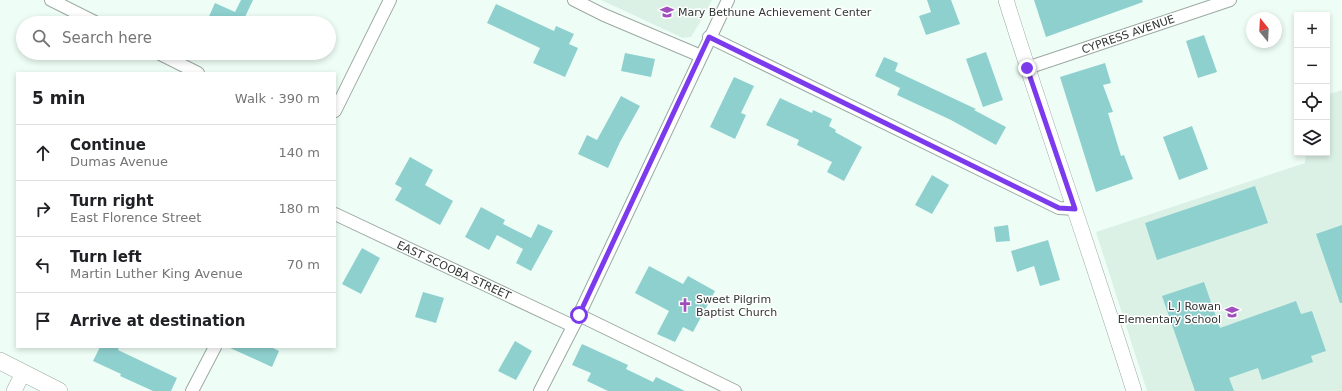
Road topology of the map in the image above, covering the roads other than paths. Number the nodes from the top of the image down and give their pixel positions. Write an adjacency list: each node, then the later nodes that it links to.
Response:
1 (51, 0): 7 (street)
2 (390, 0): 13 (street)
3 (574, 0): 9 (street)
4 (728, 0): 8 (street)
5 (1006, 0): 11 (street)
6 (1230, 0): 11 (street, CYPRESS AVENUE)
7 (83, 16)
8 (709, 37): 9 (street); 14 (street)
9 (701, 56): 16 (street)
10 (172, 60): 12 (street)
11 (1027, 68): 14 (street)
12 (196, 72)
13 (336, 109)
14 (1075, 209): 26 (street)
15 (336, 214): 17 (street, EAST SCOOBA STREET)
16 (579, 315): 17 (street); 25 (street)
17 (573, 326): 24 (street)
18 (214, 348): 23 (street)
19 (0, 361): 20 (main road)
20 (23, 373): 21 (street); 22 (main road)
21 (14, 391)
22 (59, 391)
23 (192, 391)
24 (540, 391)
25 (735, 391)
26 (1134, 391)

